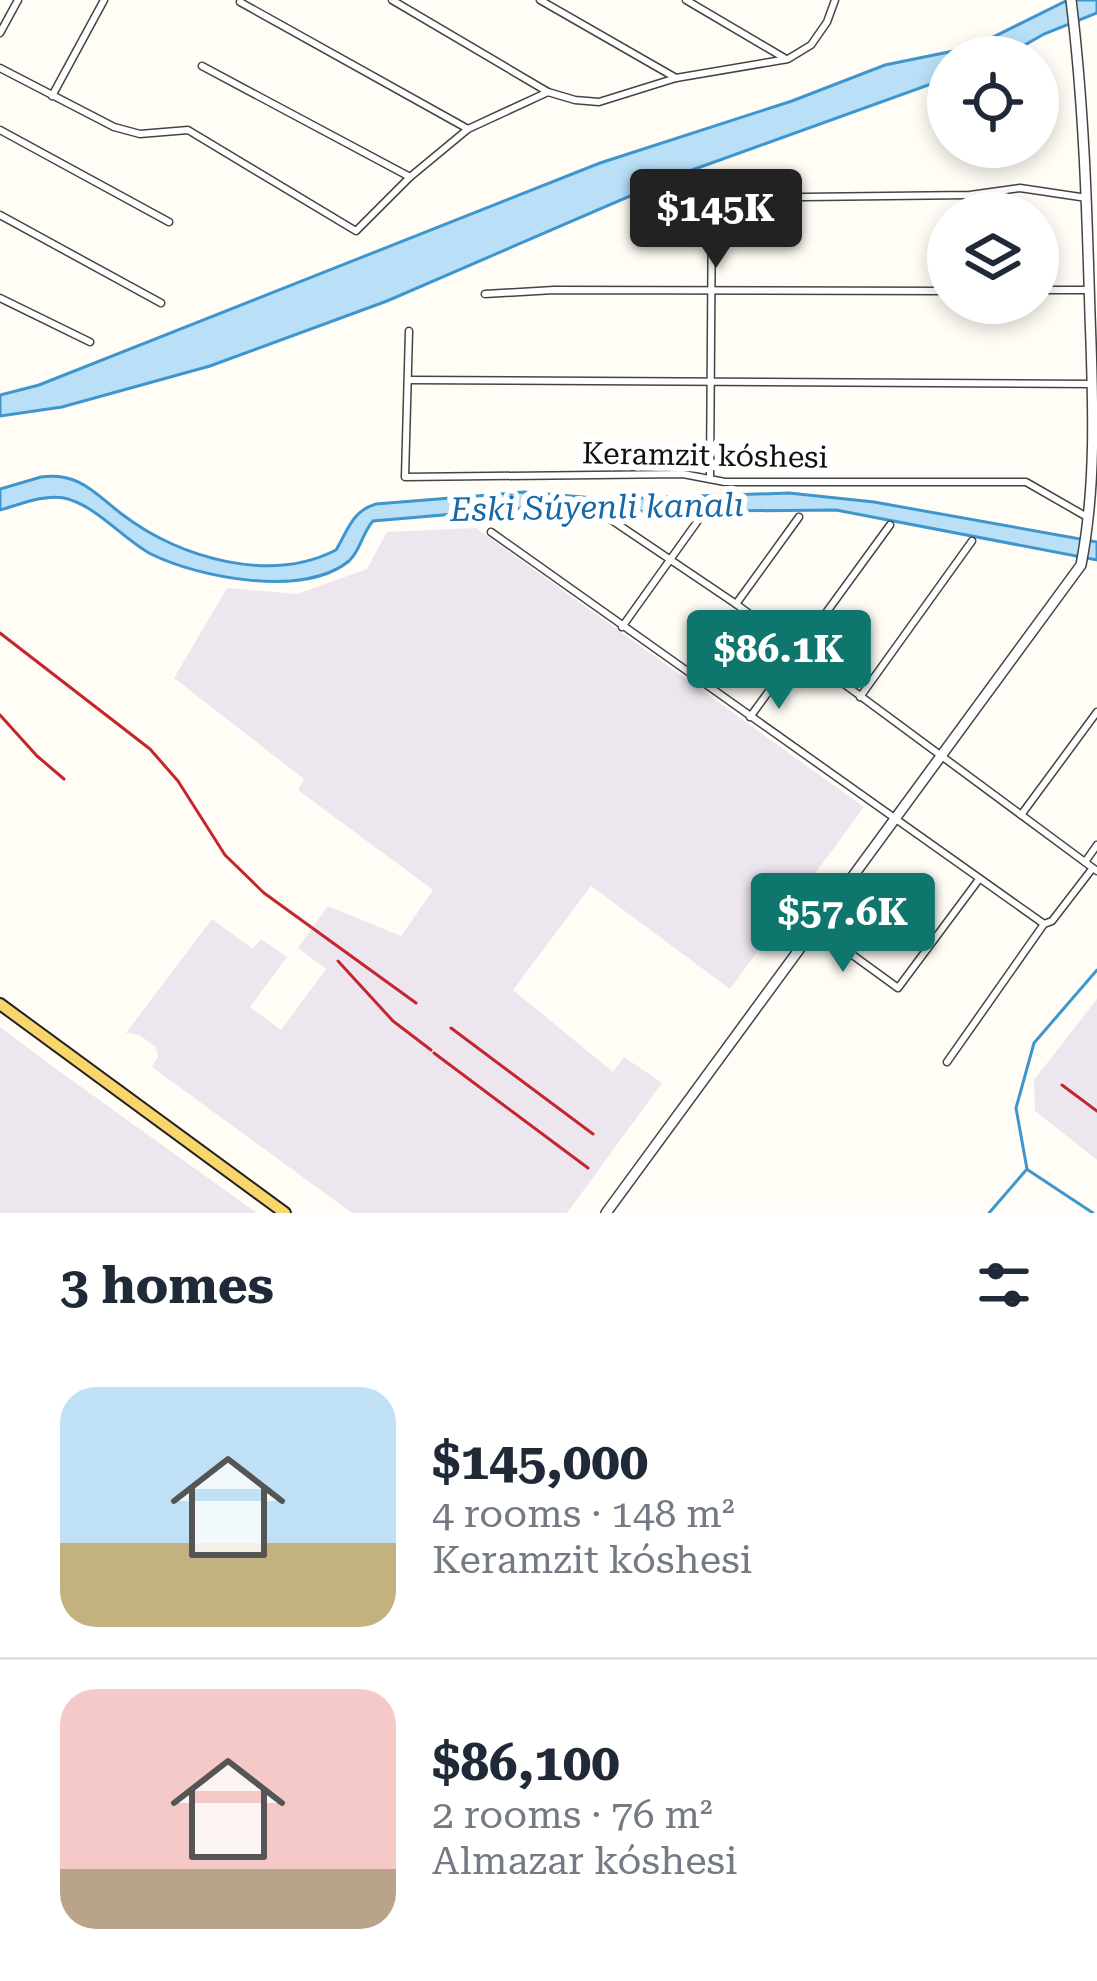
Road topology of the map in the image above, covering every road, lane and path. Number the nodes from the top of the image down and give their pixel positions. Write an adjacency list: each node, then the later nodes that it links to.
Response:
1 (18, 0): 9 (street)
2 (104, 0): 15 (street)
3 (392, 0): 14 (street)
4 (540, 0): 13 (street)
5 (686, 0): 10 (street)
6 (835, 0): 10 (street)
7 (1071, 0): 19 (street)
8 (240, 2): 16 (street)
9 (0, 33)
10 (788, 59): 13 (street)
11 (202, 66): 18 (street)
12 (0, 68): 15 (street)
13 (676, 78): 14 (street)
14 (548, 92): 16 (street)
15 (52, 96): 18 (street)
16 (468, 129): 18 (street)
17 (0, 130): 21 (street)
18 (410, 177)
19 (1090, 205): 23 (street); 25 (street)
20 (0, 215): 28 (street)
21 (170, 222)
22 (1059, 290): 23 (street)
23 (1090, 290): 31 (street)
24 (927, 291): 25 (street)
25 (710, 292): 26 (street); 34 (street)
26 (485, 294)
27 (0, 298): 30 (street)
28 (161, 303)
29 (409, 332): 32 (street, Keramzit kóshesi)
30 (90, 342)
31 (1094, 348): 33 (street)
32 (410, 380): 34 (street); 35 (street, Keramzit kóshesi)
33 (1093, 383): 34 (street); 36 (street)
34 (711, 384): 35 (street)
35 (710, 478): 40 (street, Keramzit kóshesi)
36 (1095, 500): 40 (street)
37 (604, 515): 44 (street)
38 (702, 515): 44 (street)
39 (799, 517): 45 (street)
40 (1090, 519): 51 (street)
41 (890, 525): 47 (street)
42 (491, 532): 46 (street)
43 (972, 541): 48 (street)
44 (672, 560): 45 (street); 46 (street)
45 (736, 604): 47 (street)
46 (622, 627): 50 (street)
47 (799, 652): 48 (street); 50 (street)
48 (860, 697): 51 (street)
49 (1097, 712): 52 (street)
50 (750, 717): 53 (street)
51 (938, 755): 52 (street); 53 (street)
52 (1021, 814): 55 (street)
53 (892, 819): 57 (street); 59 (street)
54 (1097, 845): 55 (street)
55 (1085, 862): 56 (street)
56 (1095, 870): 58 (street)
57 (978, 880): 58 (street); 59 (street)
58 (1044, 924): 61 (street)
59 (814, 927): 63 (street)
60 (0, 1004): 62 (main road)
61 (947, 1062)
62 (285, 1213)
63 (606, 1213)

